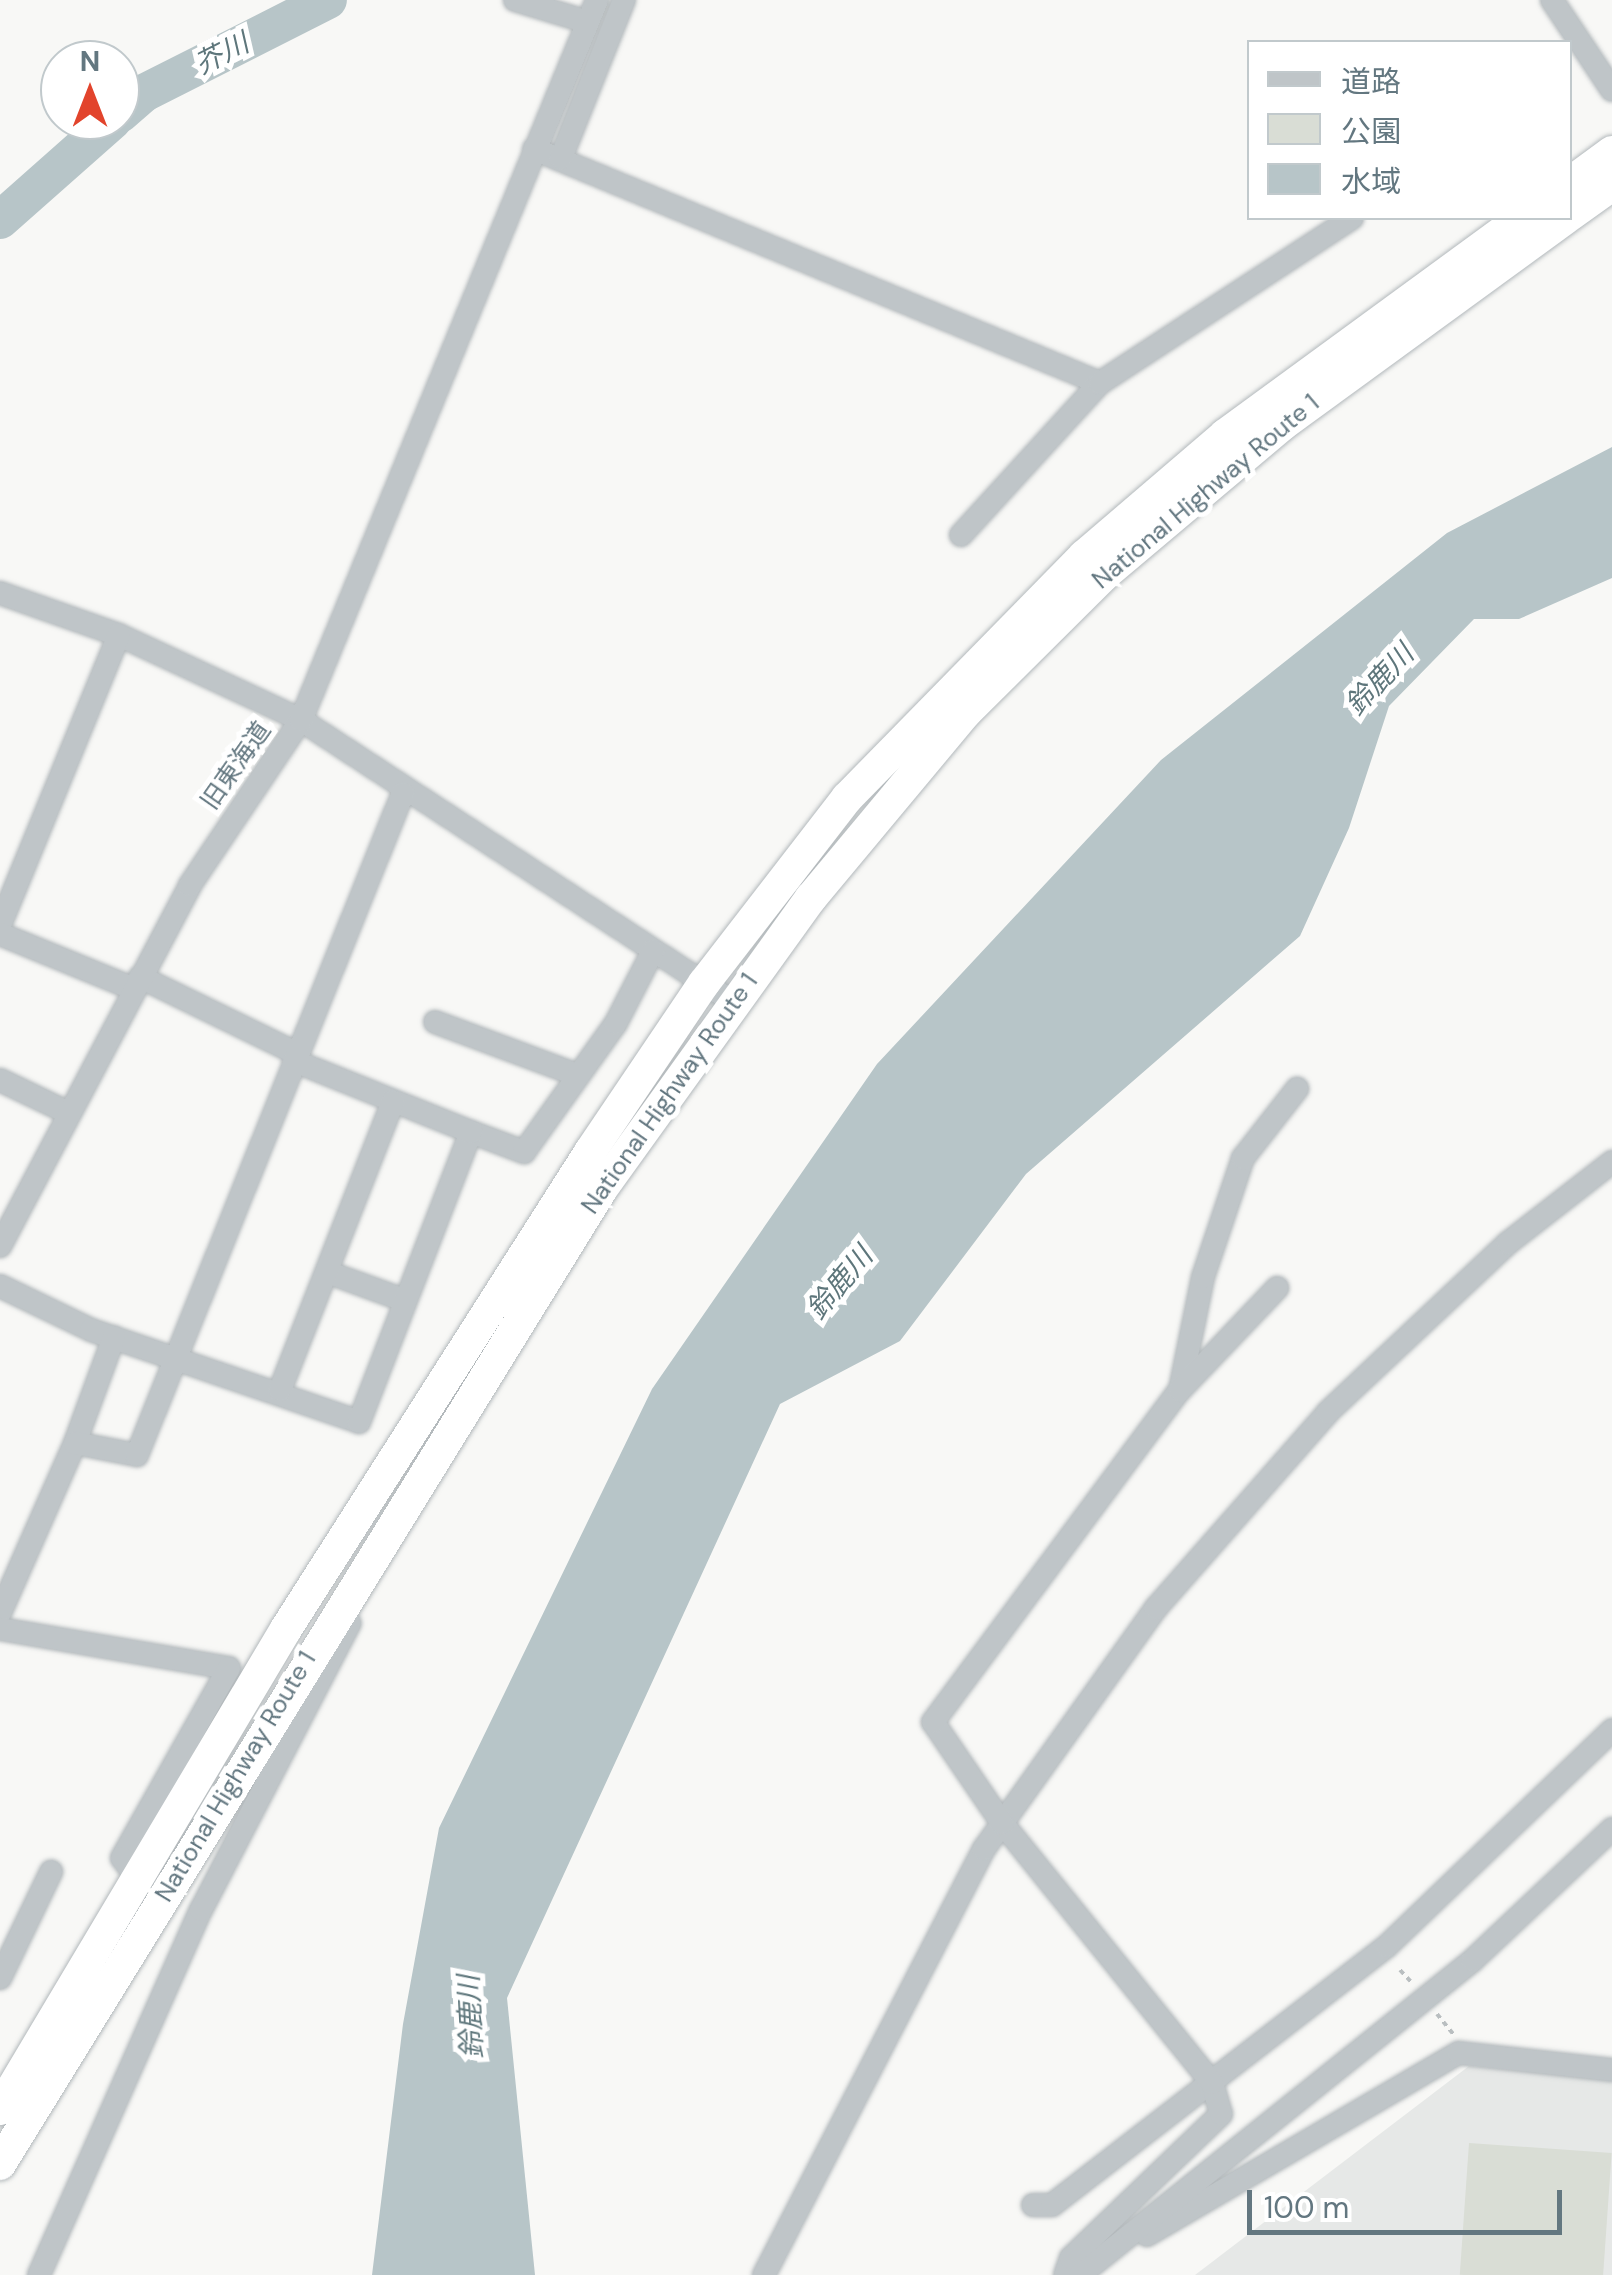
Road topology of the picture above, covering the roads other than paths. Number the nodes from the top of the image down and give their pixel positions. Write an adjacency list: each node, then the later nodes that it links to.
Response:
1 (515, 0): 5 (street)
2 (597, 0): 5 (street)
3 (624, 0): 10 (street)
4 (1552, 0): 6 (street)
5 (588, 22): 8 (street)
6 (1581, 53): 7 (street)
7 (1612, 90)
8 (534, 149): 10 (street); 21 (street)
9 (1612, 152): 11 (highway)
10 (561, 158): 17 (street)
11 (1572, 181)
12 (1612, 185): 13 (highway, National Highway Route 1)
13 (1572, 213)
14 (1349, 220): 17 (street)
15 (1518, 220): 27 (highway, National Highway Route 1)
16 (1563, 220): 28 (highway, National Highway Route 1)
17 (1100, 383): 18 (street)
18 (961, 535)
19 (0, 593): 20 (street)
20 (119, 635): 21 (street); 23 (street)
21 (304, 713): 22 (street, 旧東海道); 26 (street, 旧東海道)
22 (403, 793): 25 (street, 旧東海道); 30 (street)
23 (0, 925)
24 (0, 934): 26 (street)
25 (653, 951): 27 (street, 旧東海道); 31 (street)
26 (137, 983): 30 (street); 35 (street, 旧東海道)
27 (704, 983): 28 (street, 旧東海道); 55 (highway, National Highway Route 1)
28 (733, 1002): 48 (highway, National Highway Route 1)
29 (436, 1022): 31 (street)
30 (295, 1057): 34 (street); 44 (street)
31 (575, 1074): 36 (street)
32 (0, 1080): 35 (street)
33 (1297, 1089): 46 (street)
34 (393, 1101): 36 (street); 39 (street)
35 (69, 1113): 38 (street, 旧東海道)
36 (471, 1132): 42 (street)
37 (1612, 1162): 52 (street)
38 (0, 1246)
39 (327, 1272): 42 (street); 45 (street)
40 (0, 1286): 43 (street)
41 (1277, 1288): 46 (street)
42 (404, 1300): 45 (street)
43 (114, 1337): 44 (street); 47 (street)
44 (177, 1354): 45 (street); 47 (street)
45 (280, 1390)
46 (1180, 1390): 52 (street)
47 (75, 1443): 49 (street)
48 (436, 1455): 60 (highway, National Highway Route 1); 63 (street)
49 (0, 1613)
50 (0, 1629): 55 (street)
51 (1612, 1730): 58 (street)
52 (1002, 1824): 58 (street); 64 (street)
53 (1612, 1829): 62 (street)
54 (50, 1872): 56 (street)
55 (141, 1883): 59 (highway, National Highway Route 1)
56 (0, 1978)
57 (1612, 2070): 62 (street)
58 (1212, 2084): 61 (street); 65 (street)
59 (0, 2109)
60 (0, 2164)
61 (1033, 2205)
62 (1113, 2246): 66 (street)
63 (39, 2275)
64 (764, 2275)
65 (1065, 2275)
66 (1080, 2275)

